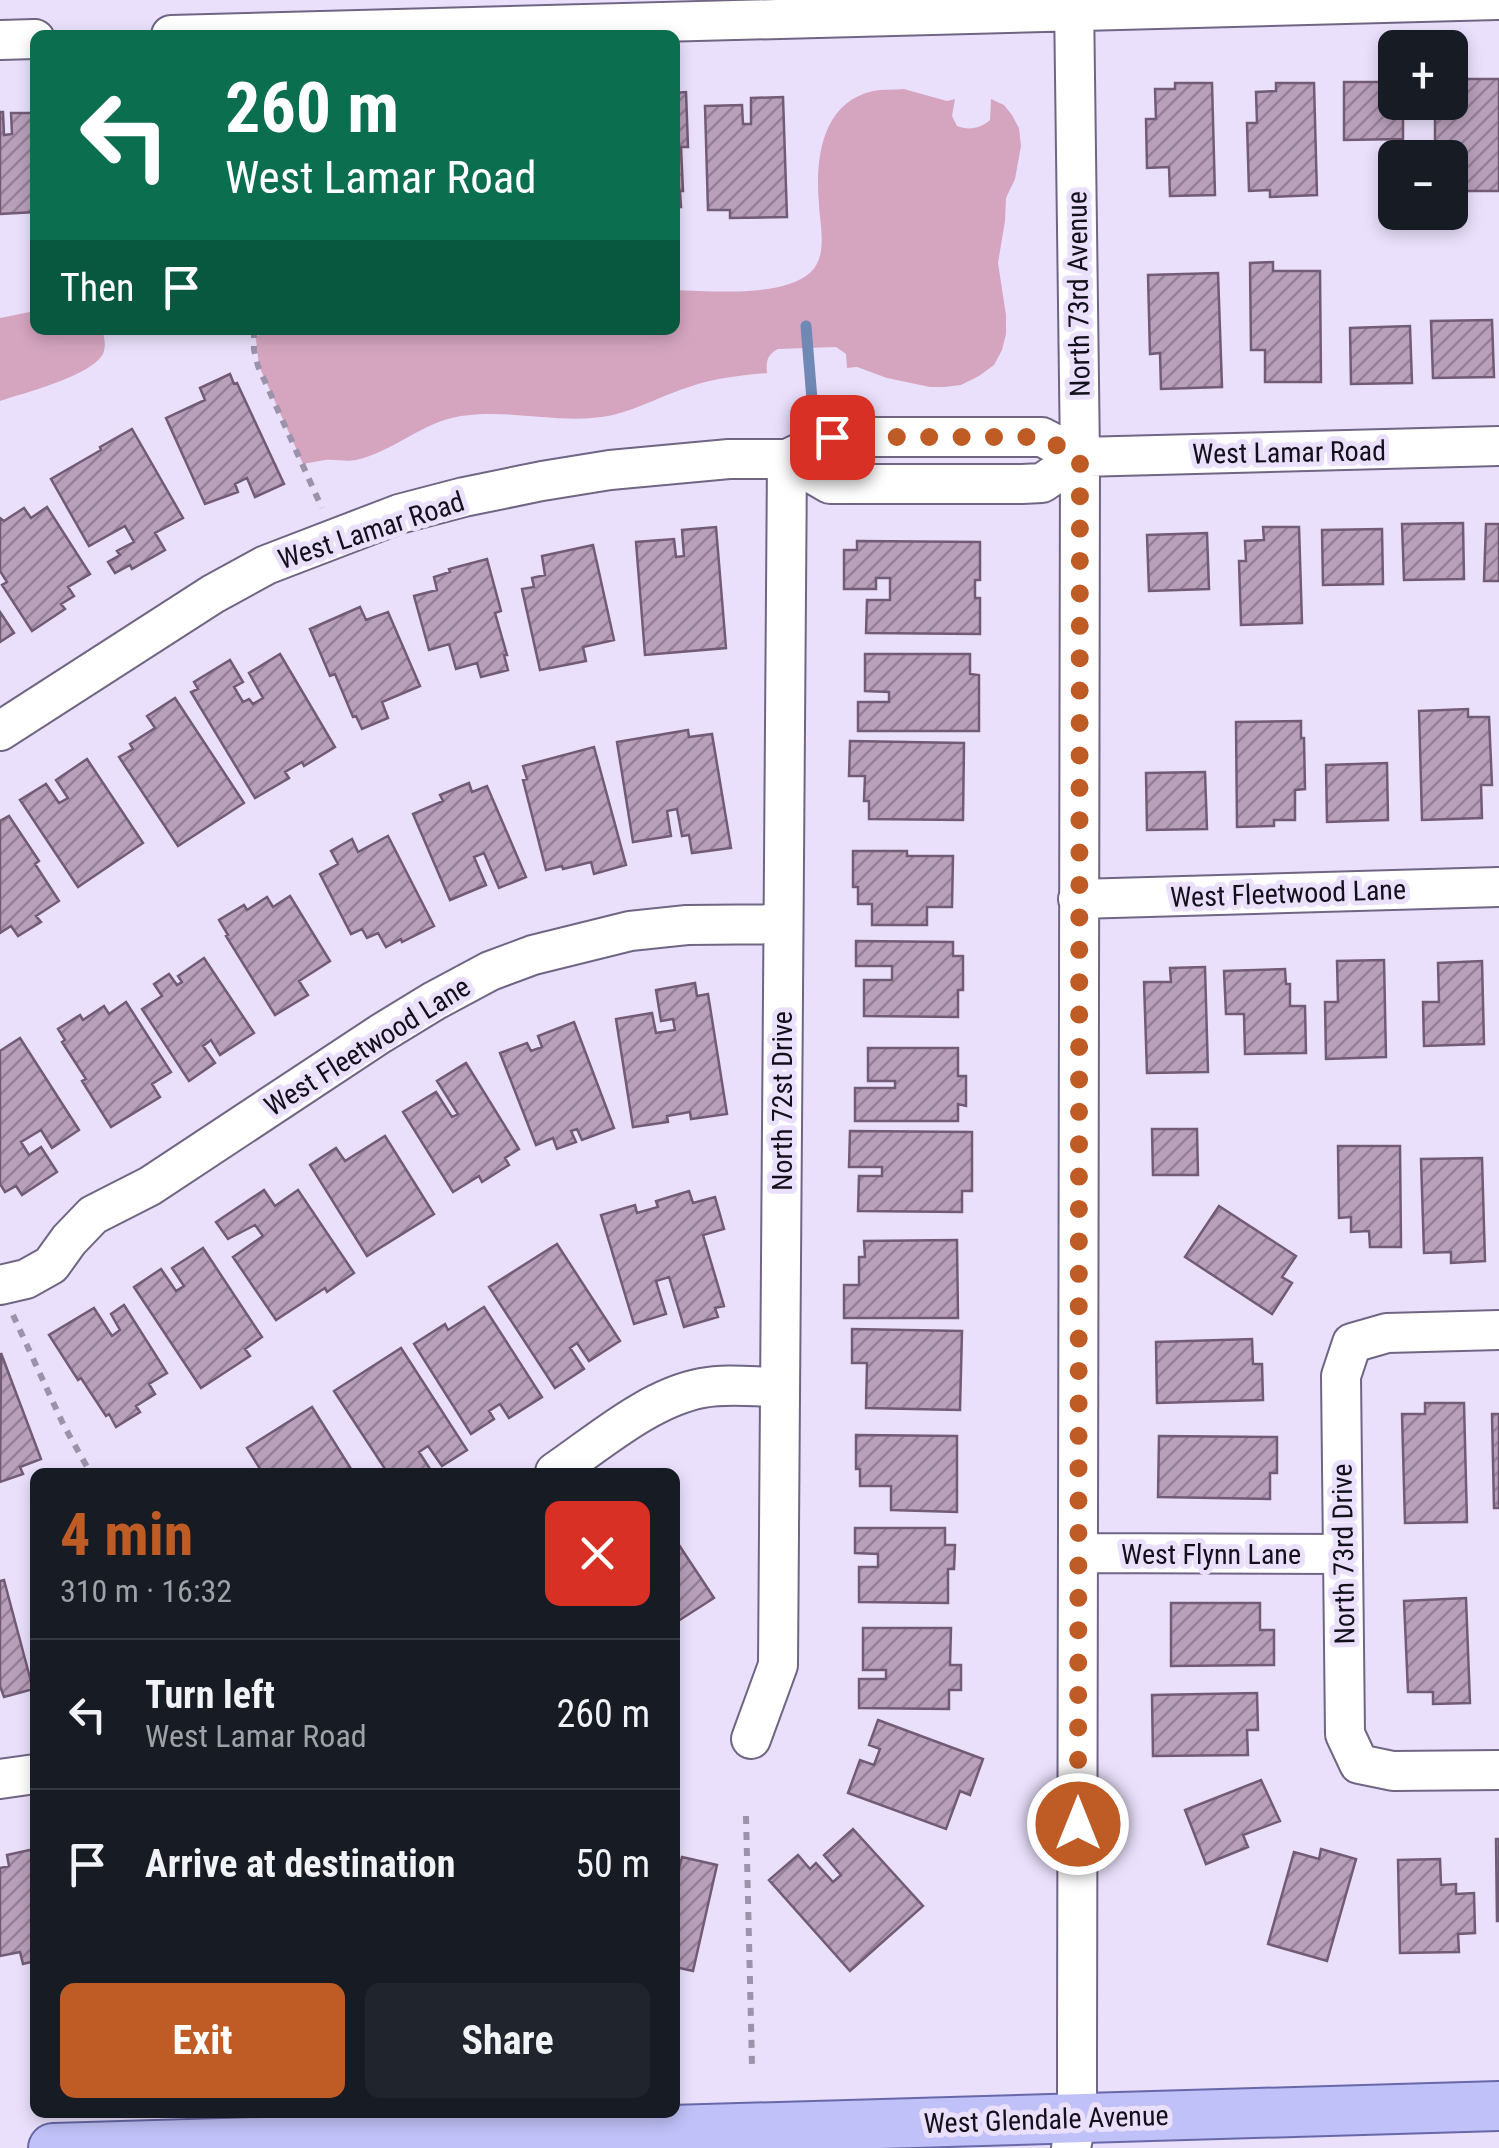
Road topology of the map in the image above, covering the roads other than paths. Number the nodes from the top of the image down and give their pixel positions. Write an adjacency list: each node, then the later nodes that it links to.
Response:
1 (1497, 0): 2 (street)
2 (1074, 5): 3 (street); 8 (street, North 73rd Avenue)
3 (322, 30)
4 (30, 39): 5 (street)
5 (0, 40)
6 (1499, 446): 8 (street, West Lamar Road)
7 (787, 458): 8 (street, West Lamar Road); 9 (street, West Lamar Road); 12 (street, North 72st Drive)
8 (1080, 458): 11 (street, North 73rd Avenue)
9 (0, 731)
10 (1499, 887): 11 (street, West Fleetwood Lane)
11 (1078, 898): 17 (street, North 73rd Avenue)
12 (783, 924): 13 (street, West Fleetwood Lane); 15 (street, North 72st Drive)
13 (6, 1298)
14 (1499, 1330): 18 (street, North 73rd Drive)
15 (780, 1387): 16 (street); 19 (street, North 72st Drive)
16 (561, 1468)
17 (1078, 1553): 18 (street, West Flynn Lane); 24 (street, North 73rd Avenue)
18 (1343, 1554): 20 (street, North 73rd Drive)
19 (751, 1739)
20 (1499, 1770)
21 (30, 1775): 22 (street)
22 (0, 1779)
23 (1499, 2106): 24 (main road, West Glendale Avenue)
24 (1074, 2133): 25 (main road, West Glendale Avenue)
25 (52, 2148)

